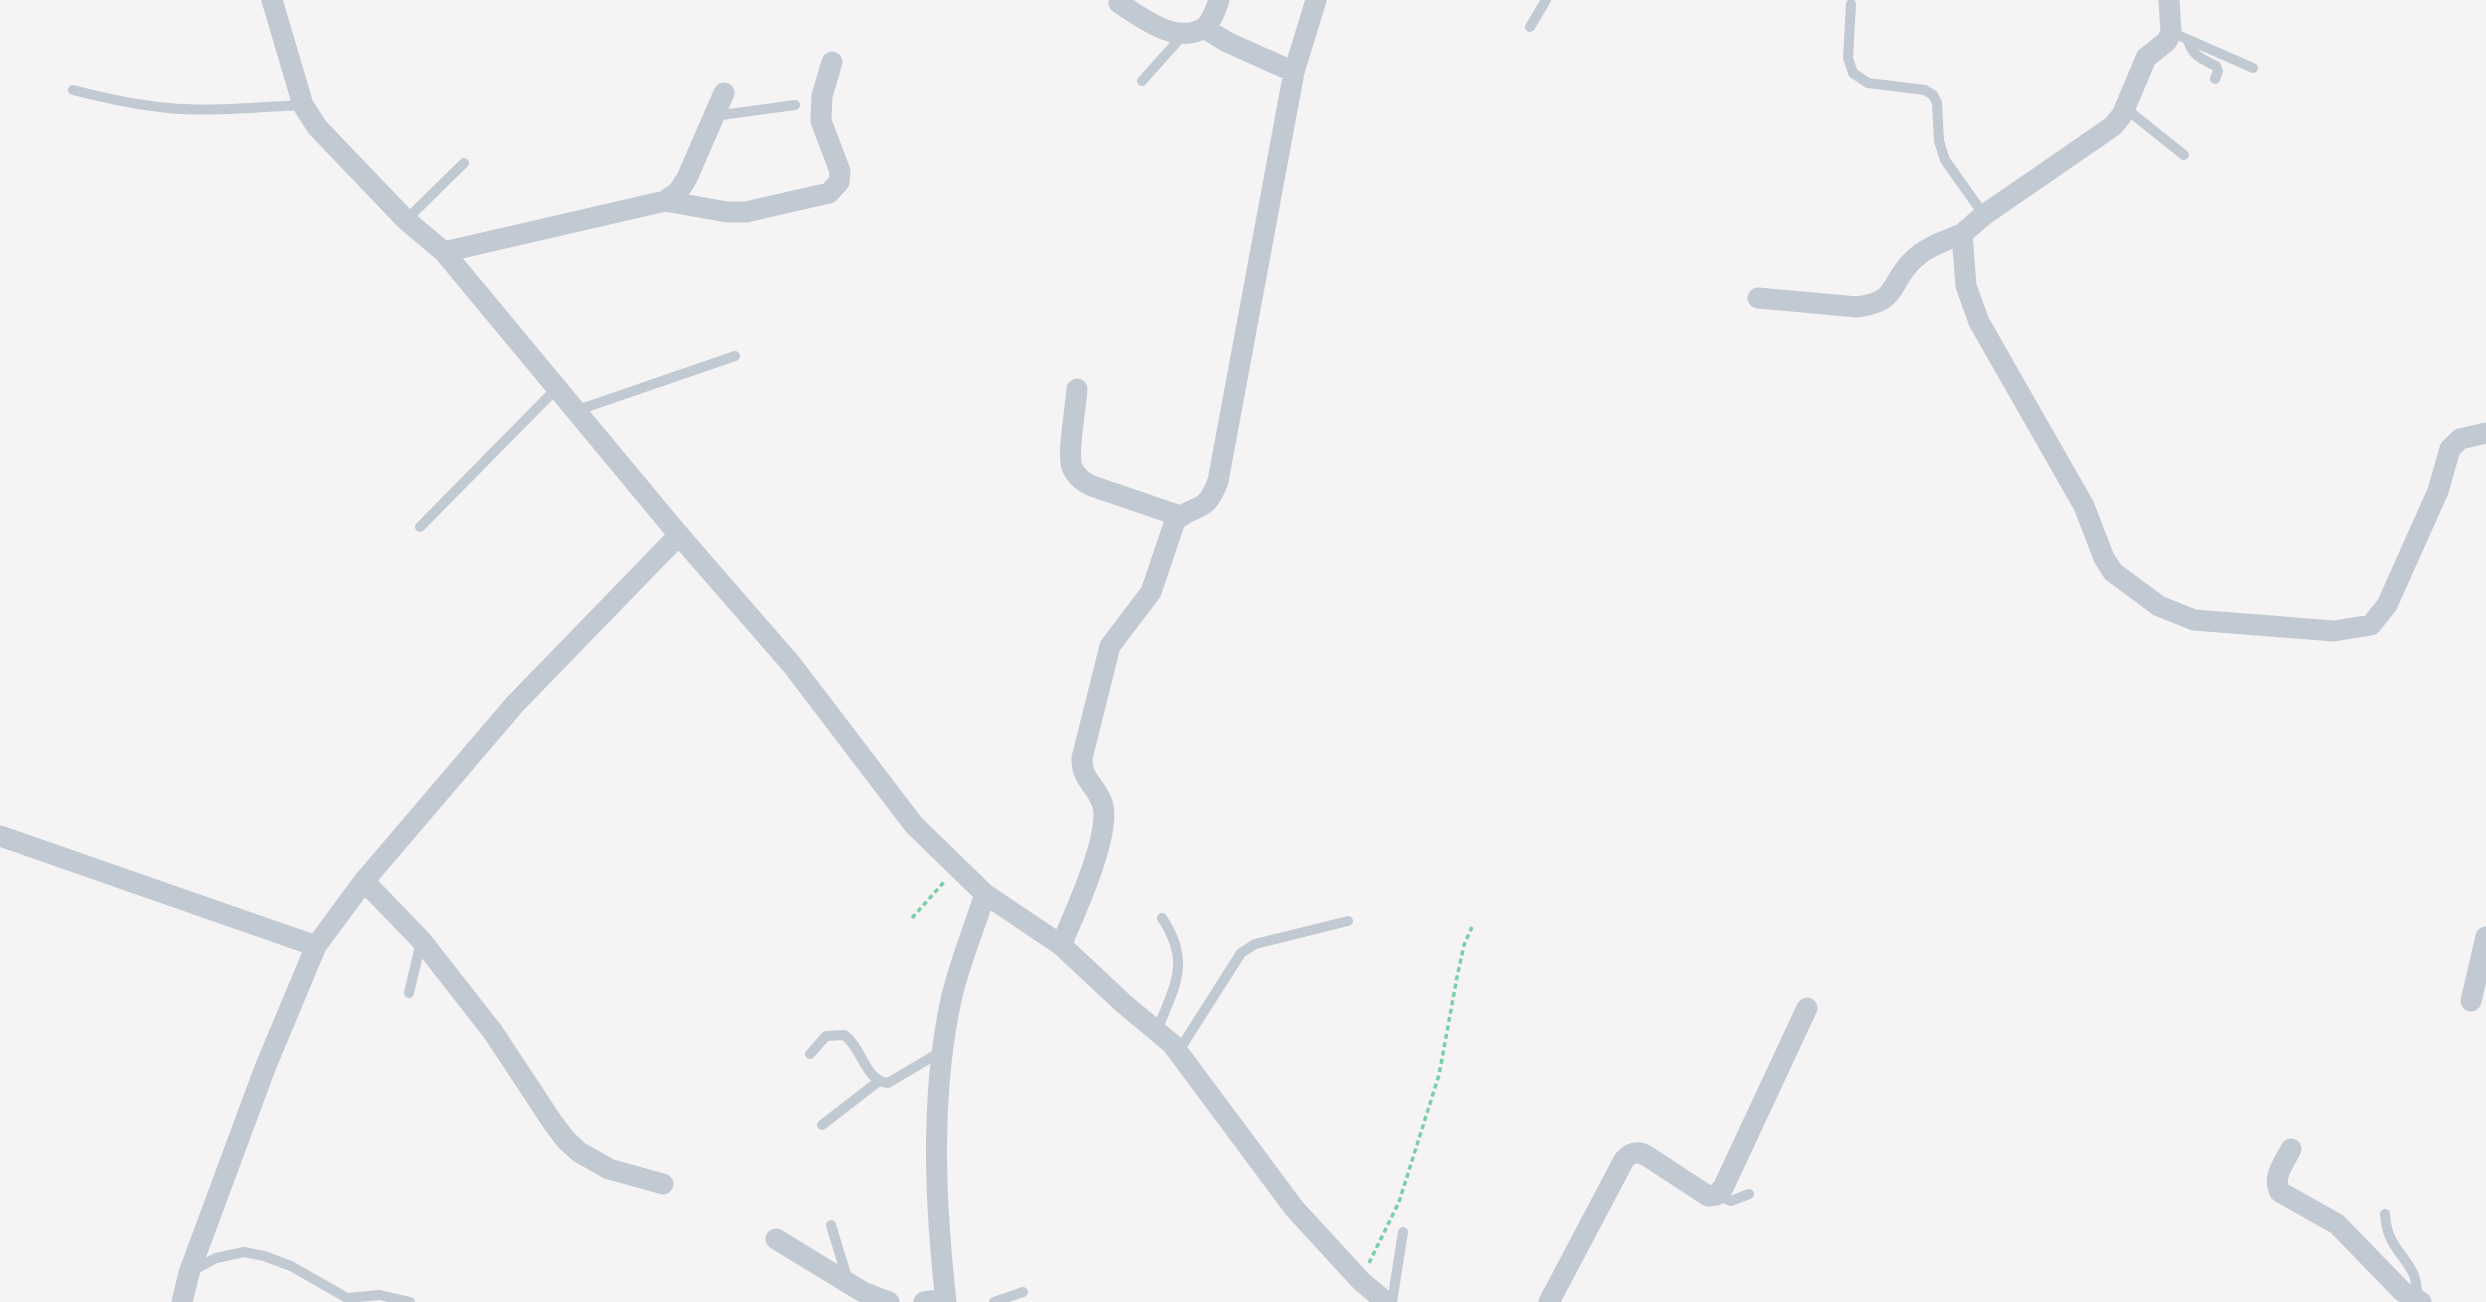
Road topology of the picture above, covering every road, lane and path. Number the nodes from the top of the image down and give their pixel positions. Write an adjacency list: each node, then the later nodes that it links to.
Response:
1 (272, 0): 18 (street)
2 (1219, 0): 9 (street)
3 (1316, 0): 13 (street)
4 (1546, 0): 8 (lane)
5 (2169, 0): 10 (street)
6 (1119, 3): 9 (street)
7 (1851, 4): 25 (lane)
8 (1530, 27)
9 (1194, 31): 13 (street); 15 (lane)
10 (2180, 36): 12 (lane); 14 (lane); 20 (street)
11 (832, 62): 24 (street)
12 (2253, 68)
13 (1294, 72): 35 (street)
14 (2215, 79)
15 (1142, 81)
16 (73, 90): 18 (lane)
17 (724, 93): 21 (street)
18 (303, 105): 26 (street)
19 (794, 105): 21 (lane)
20 (2125, 108): 22 (lane); 25 (street)
21 (714, 116): 24 (street)
22 (2184, 155)
23 (464, 163): 26 (lane)
24 (665, 201): 28 (street)
25 (1984, 215): 27 (street)
26 (406, 220): 28 (street)
27 (1962, 234): 29 (street); 34 (street)
28 (444, 252): 31 (street)
29 (1758, 298)
30 (735, 356): 33 (lane)
31 (556, 389): 33 (street); 36 (lane)
32 (1077, 389): 35 (street)
33 (575, 411): 37 (street)
34 (2486, 433)
35 (1180, 516): 48 (street)
36 (420, 527)
37 (679, 535): 39 (street); 40 (street)
38 (0, 836): 49 (street)
39 (958, 868): 41 (street); 42 (path)
40 (364, 881): 47 (street); 49 (street)
41 (985, 894): 48 (street); 54 (street)
42 (912, 918)
43 (1162, 918): 53 (lane)
44 (1348, 921): 55 (lane)
45 (1472, 927): 68 (path)
46 (2486, 937): 51 (street)
47 (421, 940): 50 (lane); 60 (street)
48 (1061, 945): 53 (street)
49 (316, 946): 67 (street)
50 (410, 993)
51 (2471, 1001)
52 (1807, 1008): 62 (street)
53 (1157, 1031): 55 (street)
54 (942, 1051): 57 (lane); 71 (street)
55 (1178, 1052): 68 (street)
56 (810, 1054): 57 (lane)
57 (879, 1081): 58 (lane)
58 (822, 1125)
59 (2291, 1149): 72 (street)
60 (663, 1184)
61 (1749, 1194): 62 (lane)
62 (1716, 1195): 79 (street)
63 (2385, 1214): 72 (lane)
64 (831, 1225): 69 (lane)
65 (1403, 1232): 78 (lane)
66 (776, 1240): 69 (street)
67 (190, 1273): 73 (street); 74 (lane)
68 (1361, 1281): 77 (street)
69 (849, 1284): 75 (street)
70 (1023, 1292): 76 (lane)
71 (938, 1301)
72 (2419, 1301)
73 (182, 1302)
74 (410, 1302)
75 (889, 1302)
76 (994, 1302)
77 (1386, 1302)
78 (1392, 1302)
79 (1549, 1302)

